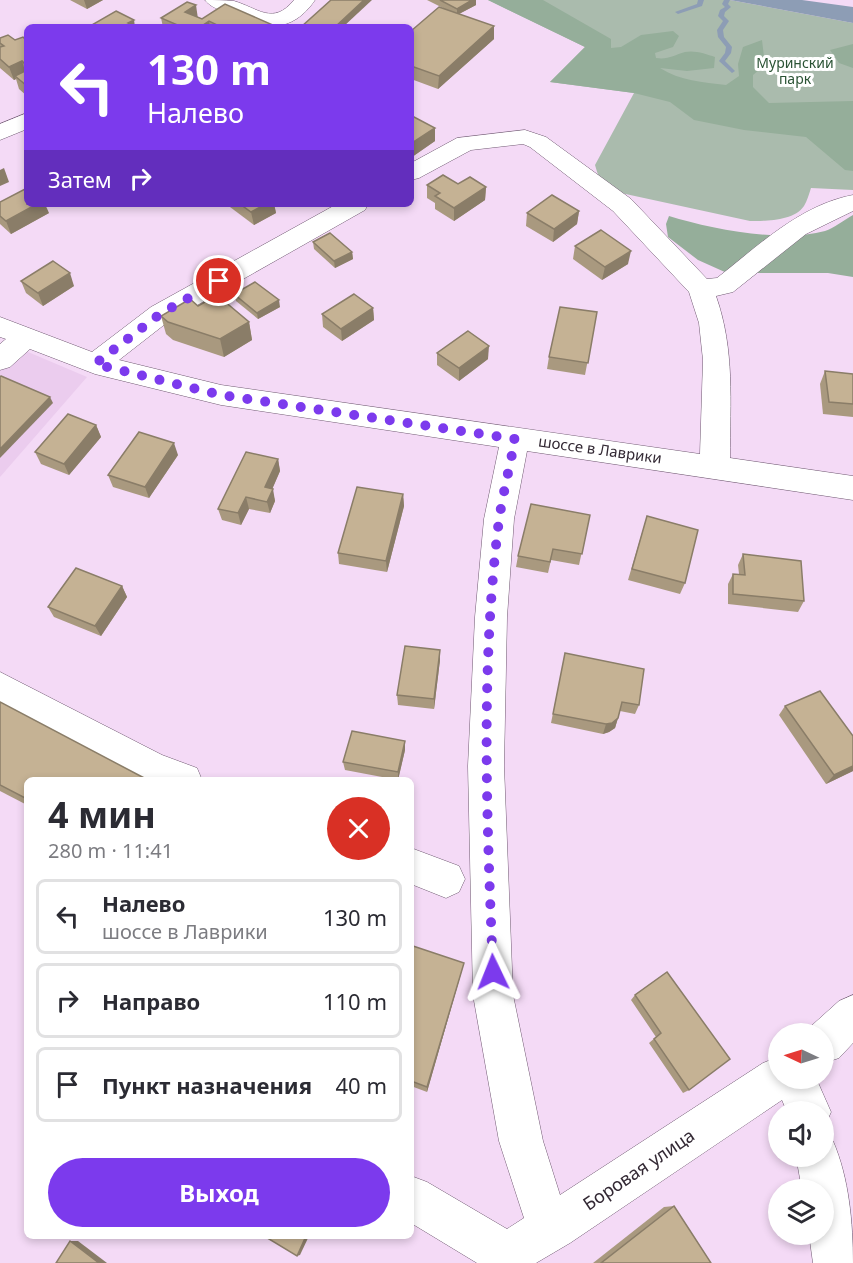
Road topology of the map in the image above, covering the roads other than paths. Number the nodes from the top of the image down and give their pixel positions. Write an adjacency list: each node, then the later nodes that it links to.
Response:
1 (215, 0): 2 (street)
2 (305, 0)
3 (24, 121): 4 (street)
4 (0, 133)
5 (414, 171): 8 (street)
6 (853, 203): 8 (street)
7 (351, 207): 12 (street)
8 (701, 289): 14 (street)
9 (0, 326): 10 (street, шоссе в Лаврики)
10 (25, 337): 11 (street); 12 (street, шоссе в Лаврики)
11 (0, 360)
12 (95, 364): 13 (street, шоссе в Лаврики)
13 (515, 439): 14 (street, шоссе в Лаврики); 25 (street)
14 (715, 466): 15 (street, шоссе в Лаврики)
15 (853, 488)
16 (0, 687): 17 (street)
17 (176, 777)
18 (414, 867): 19 (street)
19 (446, 879)
20 (853, 1015): 21 (street)
21 (834, 1033)
22 (768, 1085): 25 (street, Боровая улица)
23 (820, 1167): 27 (street)
24 (414, 1200): 26 (street)
25 (554, 1227): 26 (street, Боровая улица)
26 (504, 1259)
27 (836, 1263)

